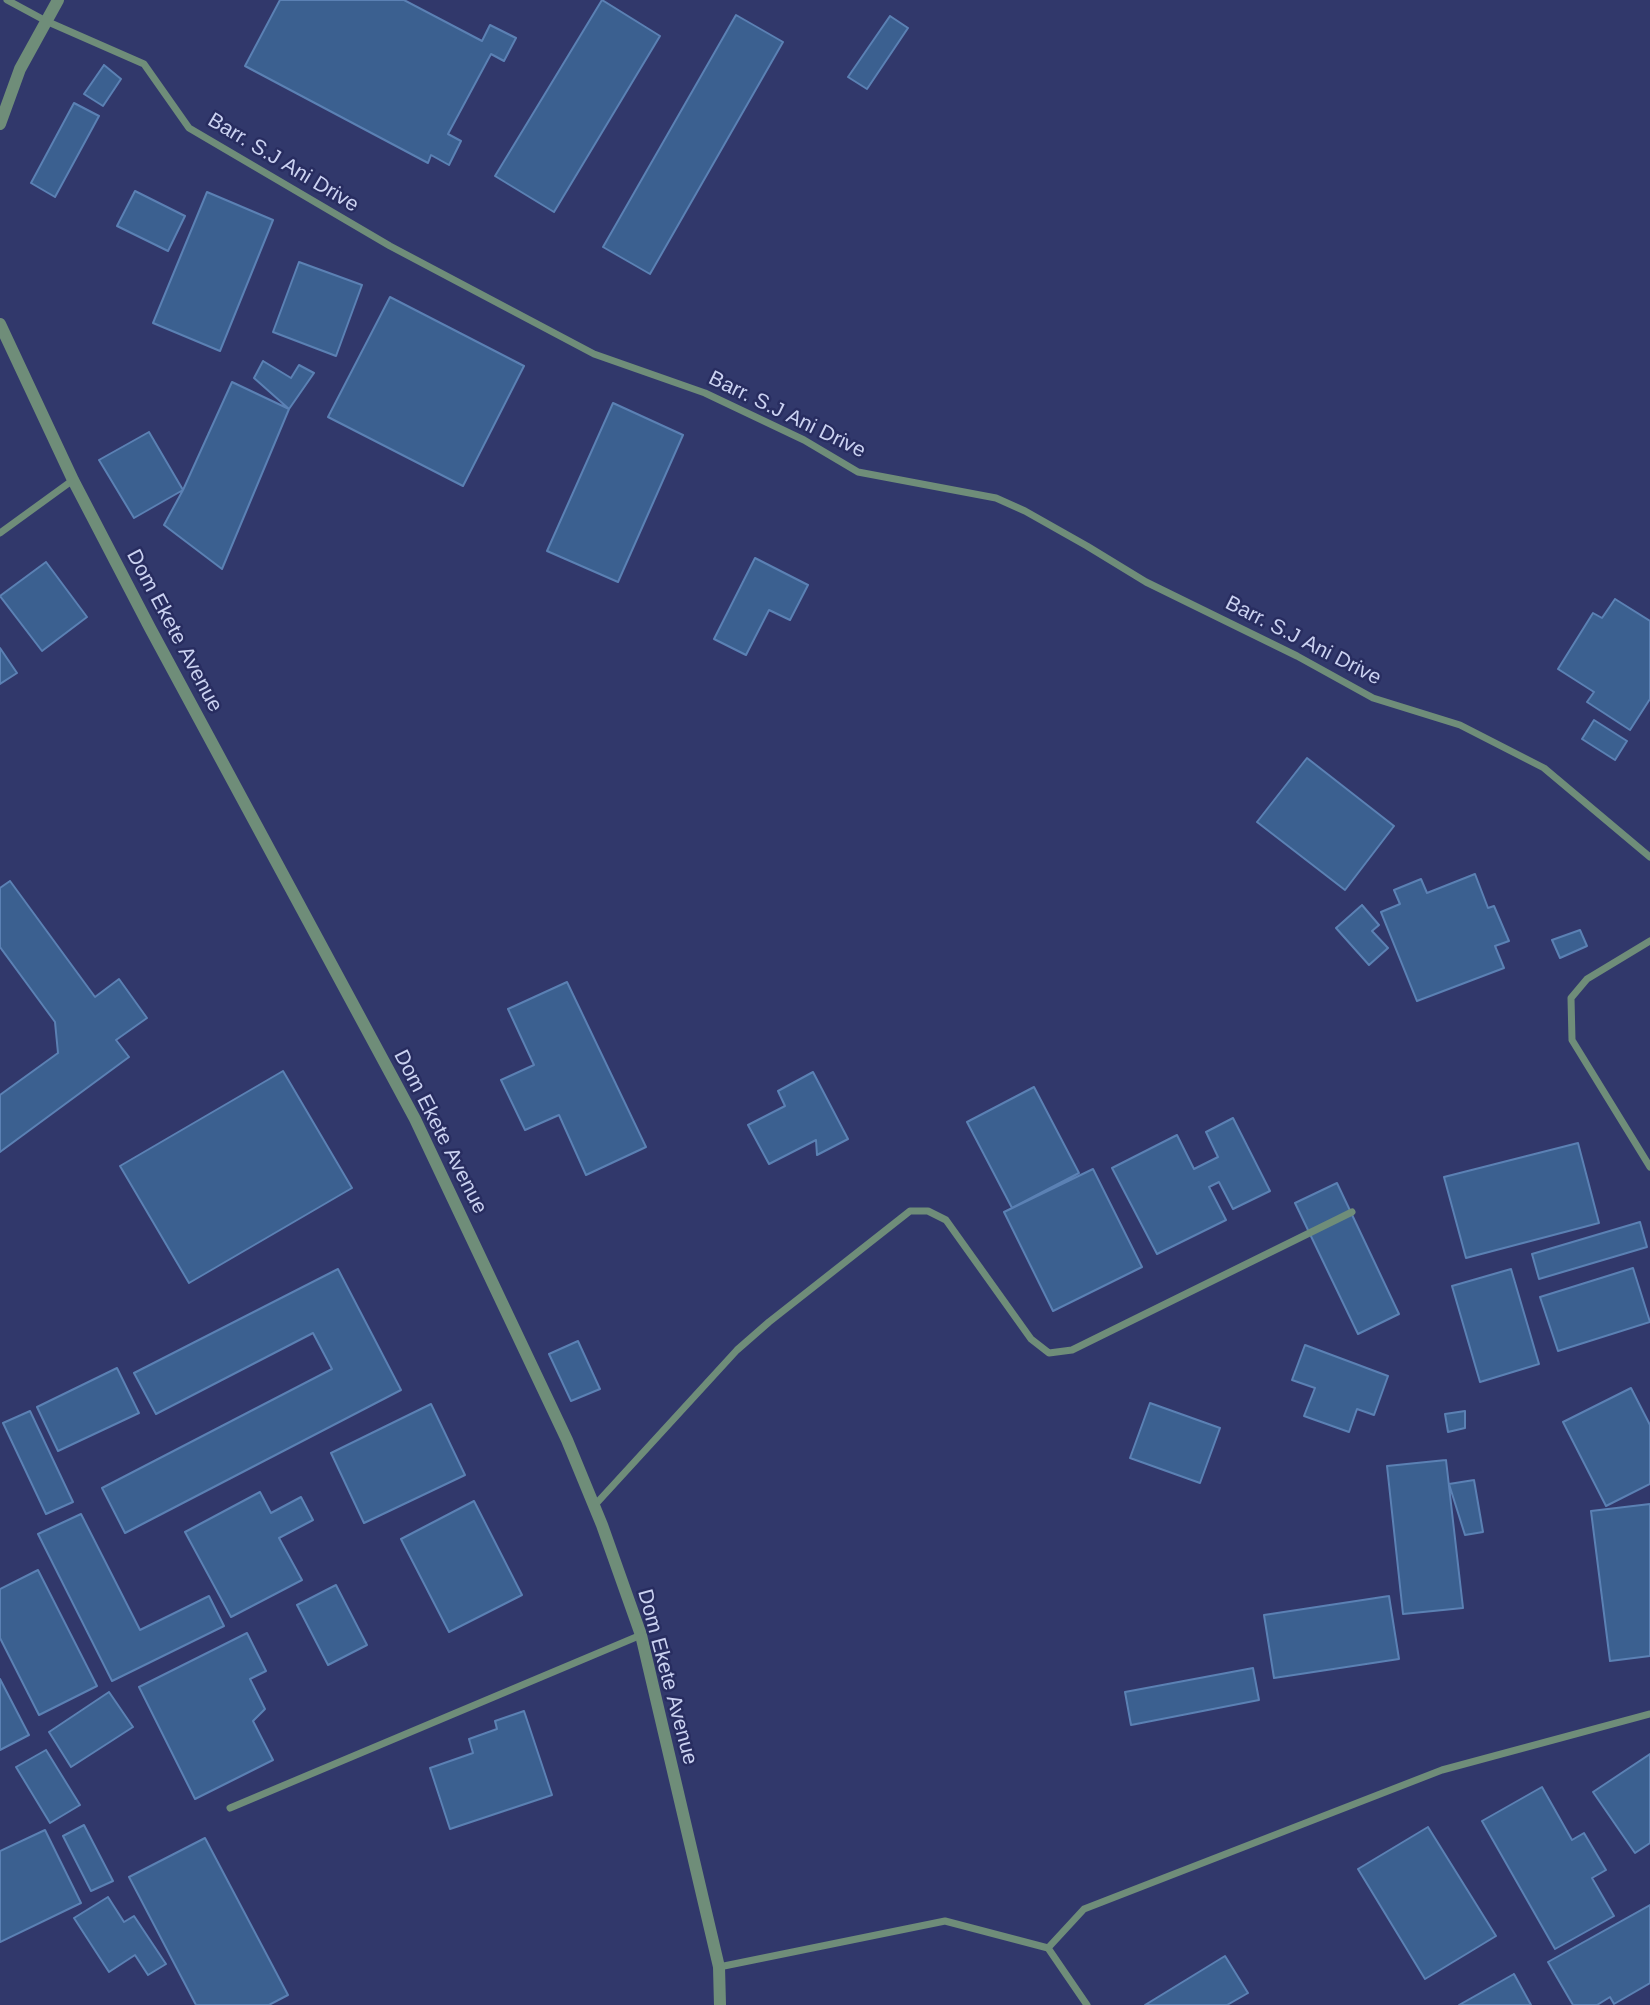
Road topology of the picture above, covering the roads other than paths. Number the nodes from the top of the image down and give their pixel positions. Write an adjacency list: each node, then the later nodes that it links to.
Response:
1 (6, 0): 3 (street, Barr. S.J Ani Drive)
2 (58, 0): 3 (street)
3 (46, 21): 4 (street); 8 (street, Barr. S.J Ani Drive)
4 (0, 124)
5 (0, 324): 6 (street, Dom Ekete Avenue)
6 (73, 480): 7 (street); 12 (street, Dom Ekete Avenue)
7 (0, 533)
8 (1650, 857)
9 (1650, 941): 10 (street)
10 (1650, 1167)
11 (1352, 1212): 12 (street)
12 (594, 1506): 13 (street, Dom Ekete Avenue)
13 (641, 1634): 15 (street); 17 (street, Dom Ekete Avenue)
14 (1650, 1714): 16 (street)
15 (230, 1808)
16 (1048, 1948): 17 (street); 19 (street)
17 (719, 1967): 18 (street, Dom Ekete Avenue)
18 (720, 2005)
19 (1087, 2005)

